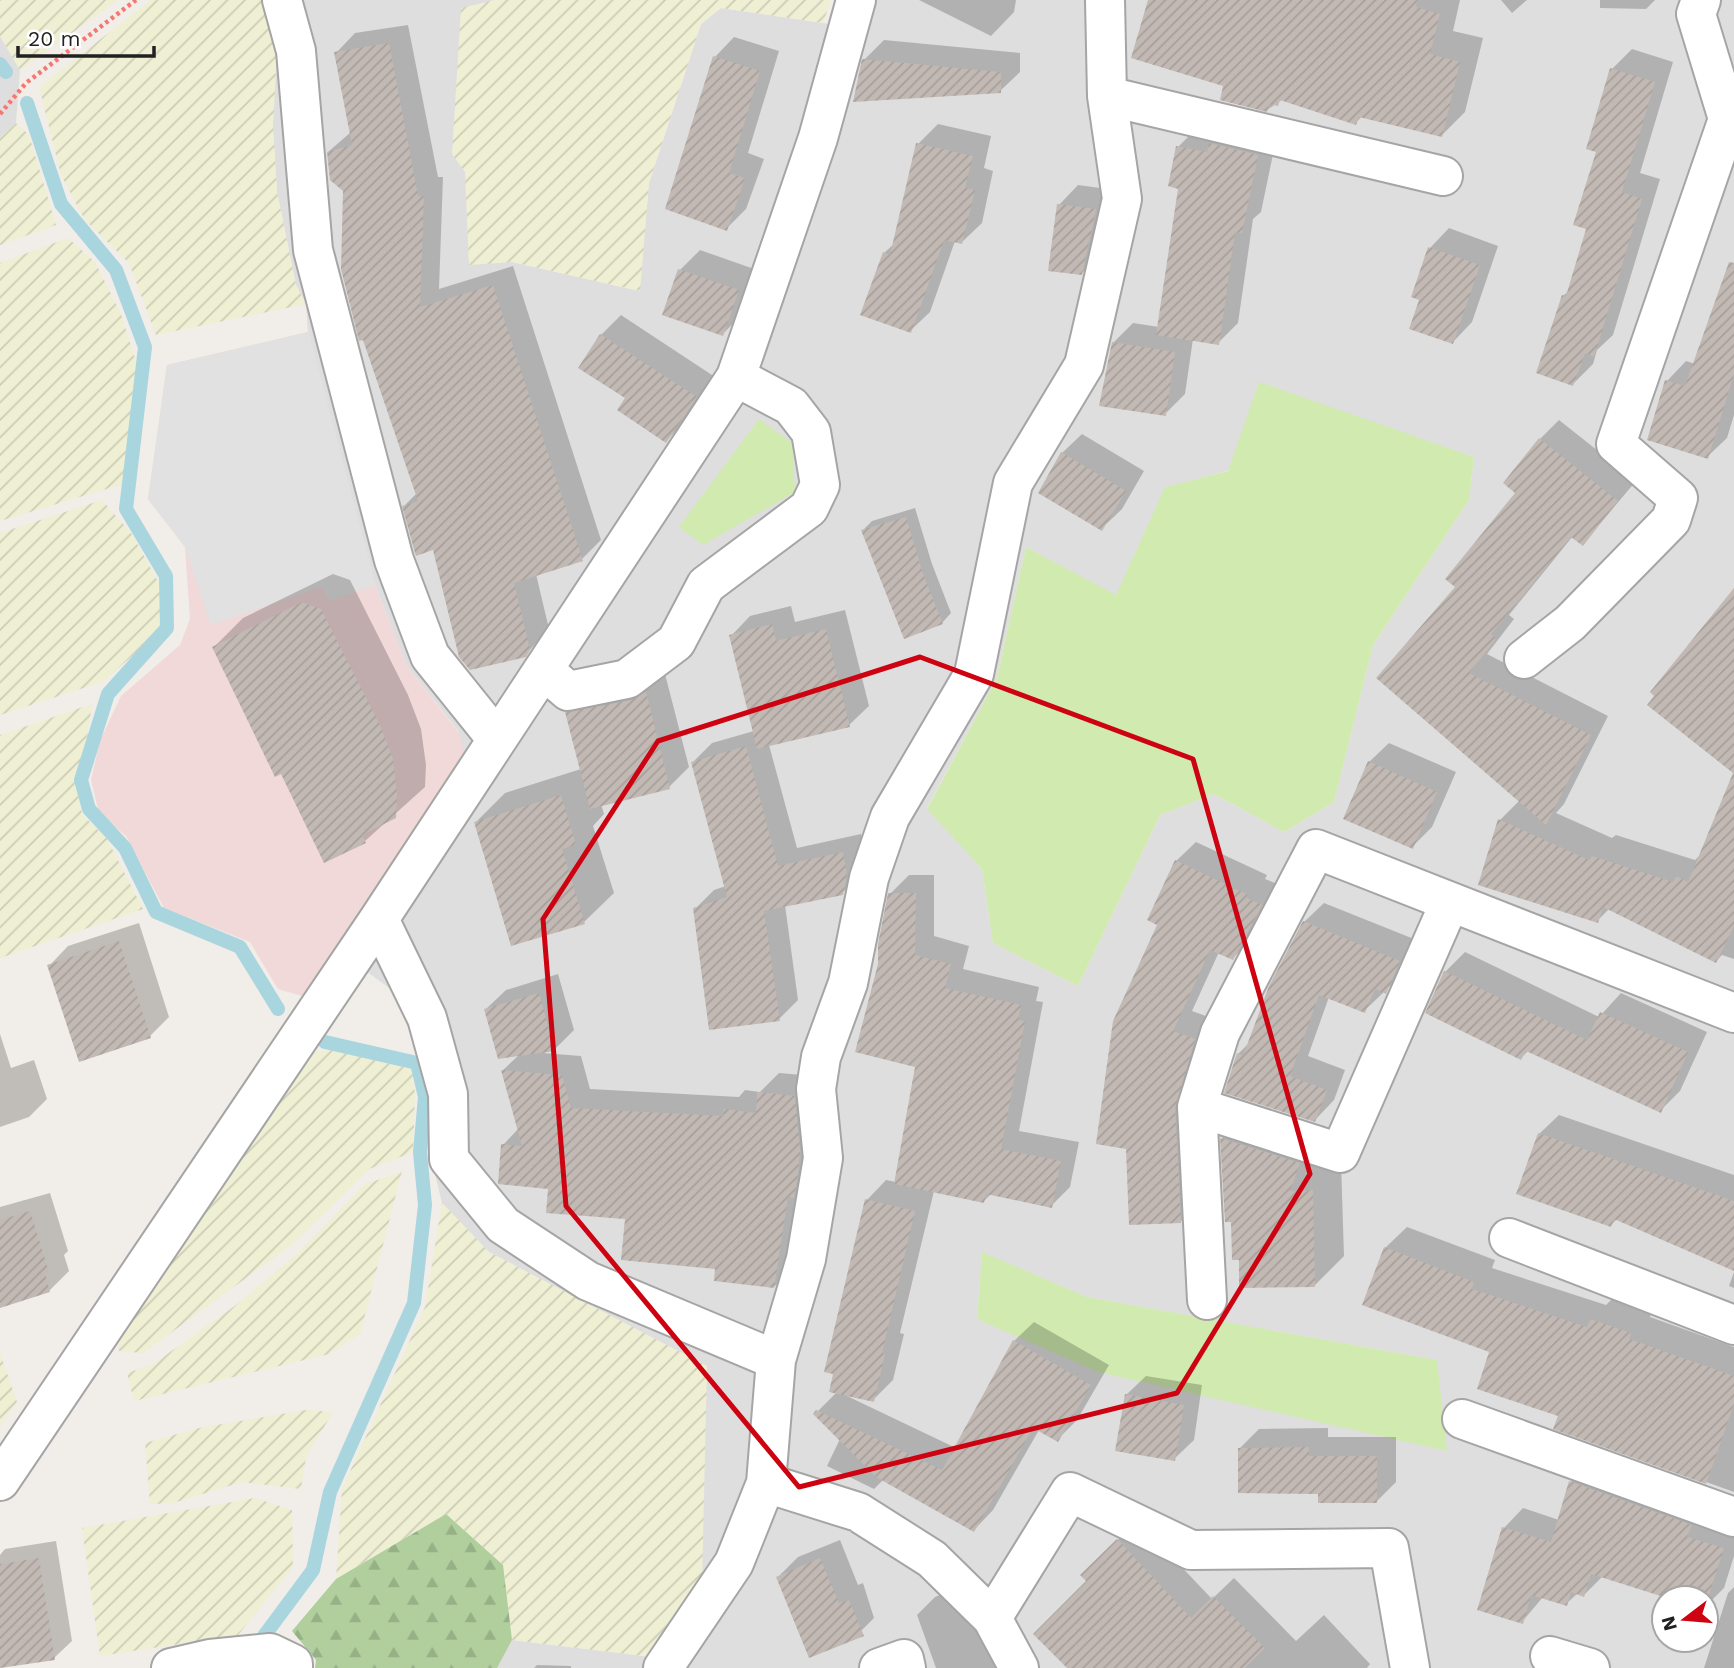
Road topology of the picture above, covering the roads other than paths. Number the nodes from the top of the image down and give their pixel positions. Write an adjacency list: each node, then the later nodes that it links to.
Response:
1 (282, 0): 10 (street)
2 (856, 0): 7 (street)
3 (1105, 0): 5 (street)
4 (1701, 0): 8 (street)
5 (1107, 96): 6 (street); 18 (street)
6 (1443, 176)
7 (736, 377): 9 (street); 9 (street)
8 (1524, 659)
9 (544, 670): 10 (street)
10 (496, 738): 12 (street)
11 (1450, 902): 13 (street); 14 (street); 14 (street)
12 (379, 919): 18 (street); 20 (street)
13 (1734, 1013)
14 (1197, 1107): 16 (street)
15 (1509, 1238): 17 (street)
16 (1207, 1300)
17 (1734, 1325)
18 (776, 1360): 21 (street)
19 (1462, 1419): 22 (street)
20 (0, 1480)
21 (766, 1483): 23 (street); 27 (street)
22 (1734, 1517)
23 (992, 1618): 30 (street); 31 (street)
24 (1550, 1656): 32 (street)
25 (171, 1668): 26 (street)
26 (293, 1668)
27 (663, 1668)
28 (878, 1668): 29 (street)
29 (906, 1668)
30 (1019, 1668)
31 (1410, 1668)
32 (1590, 1668)

